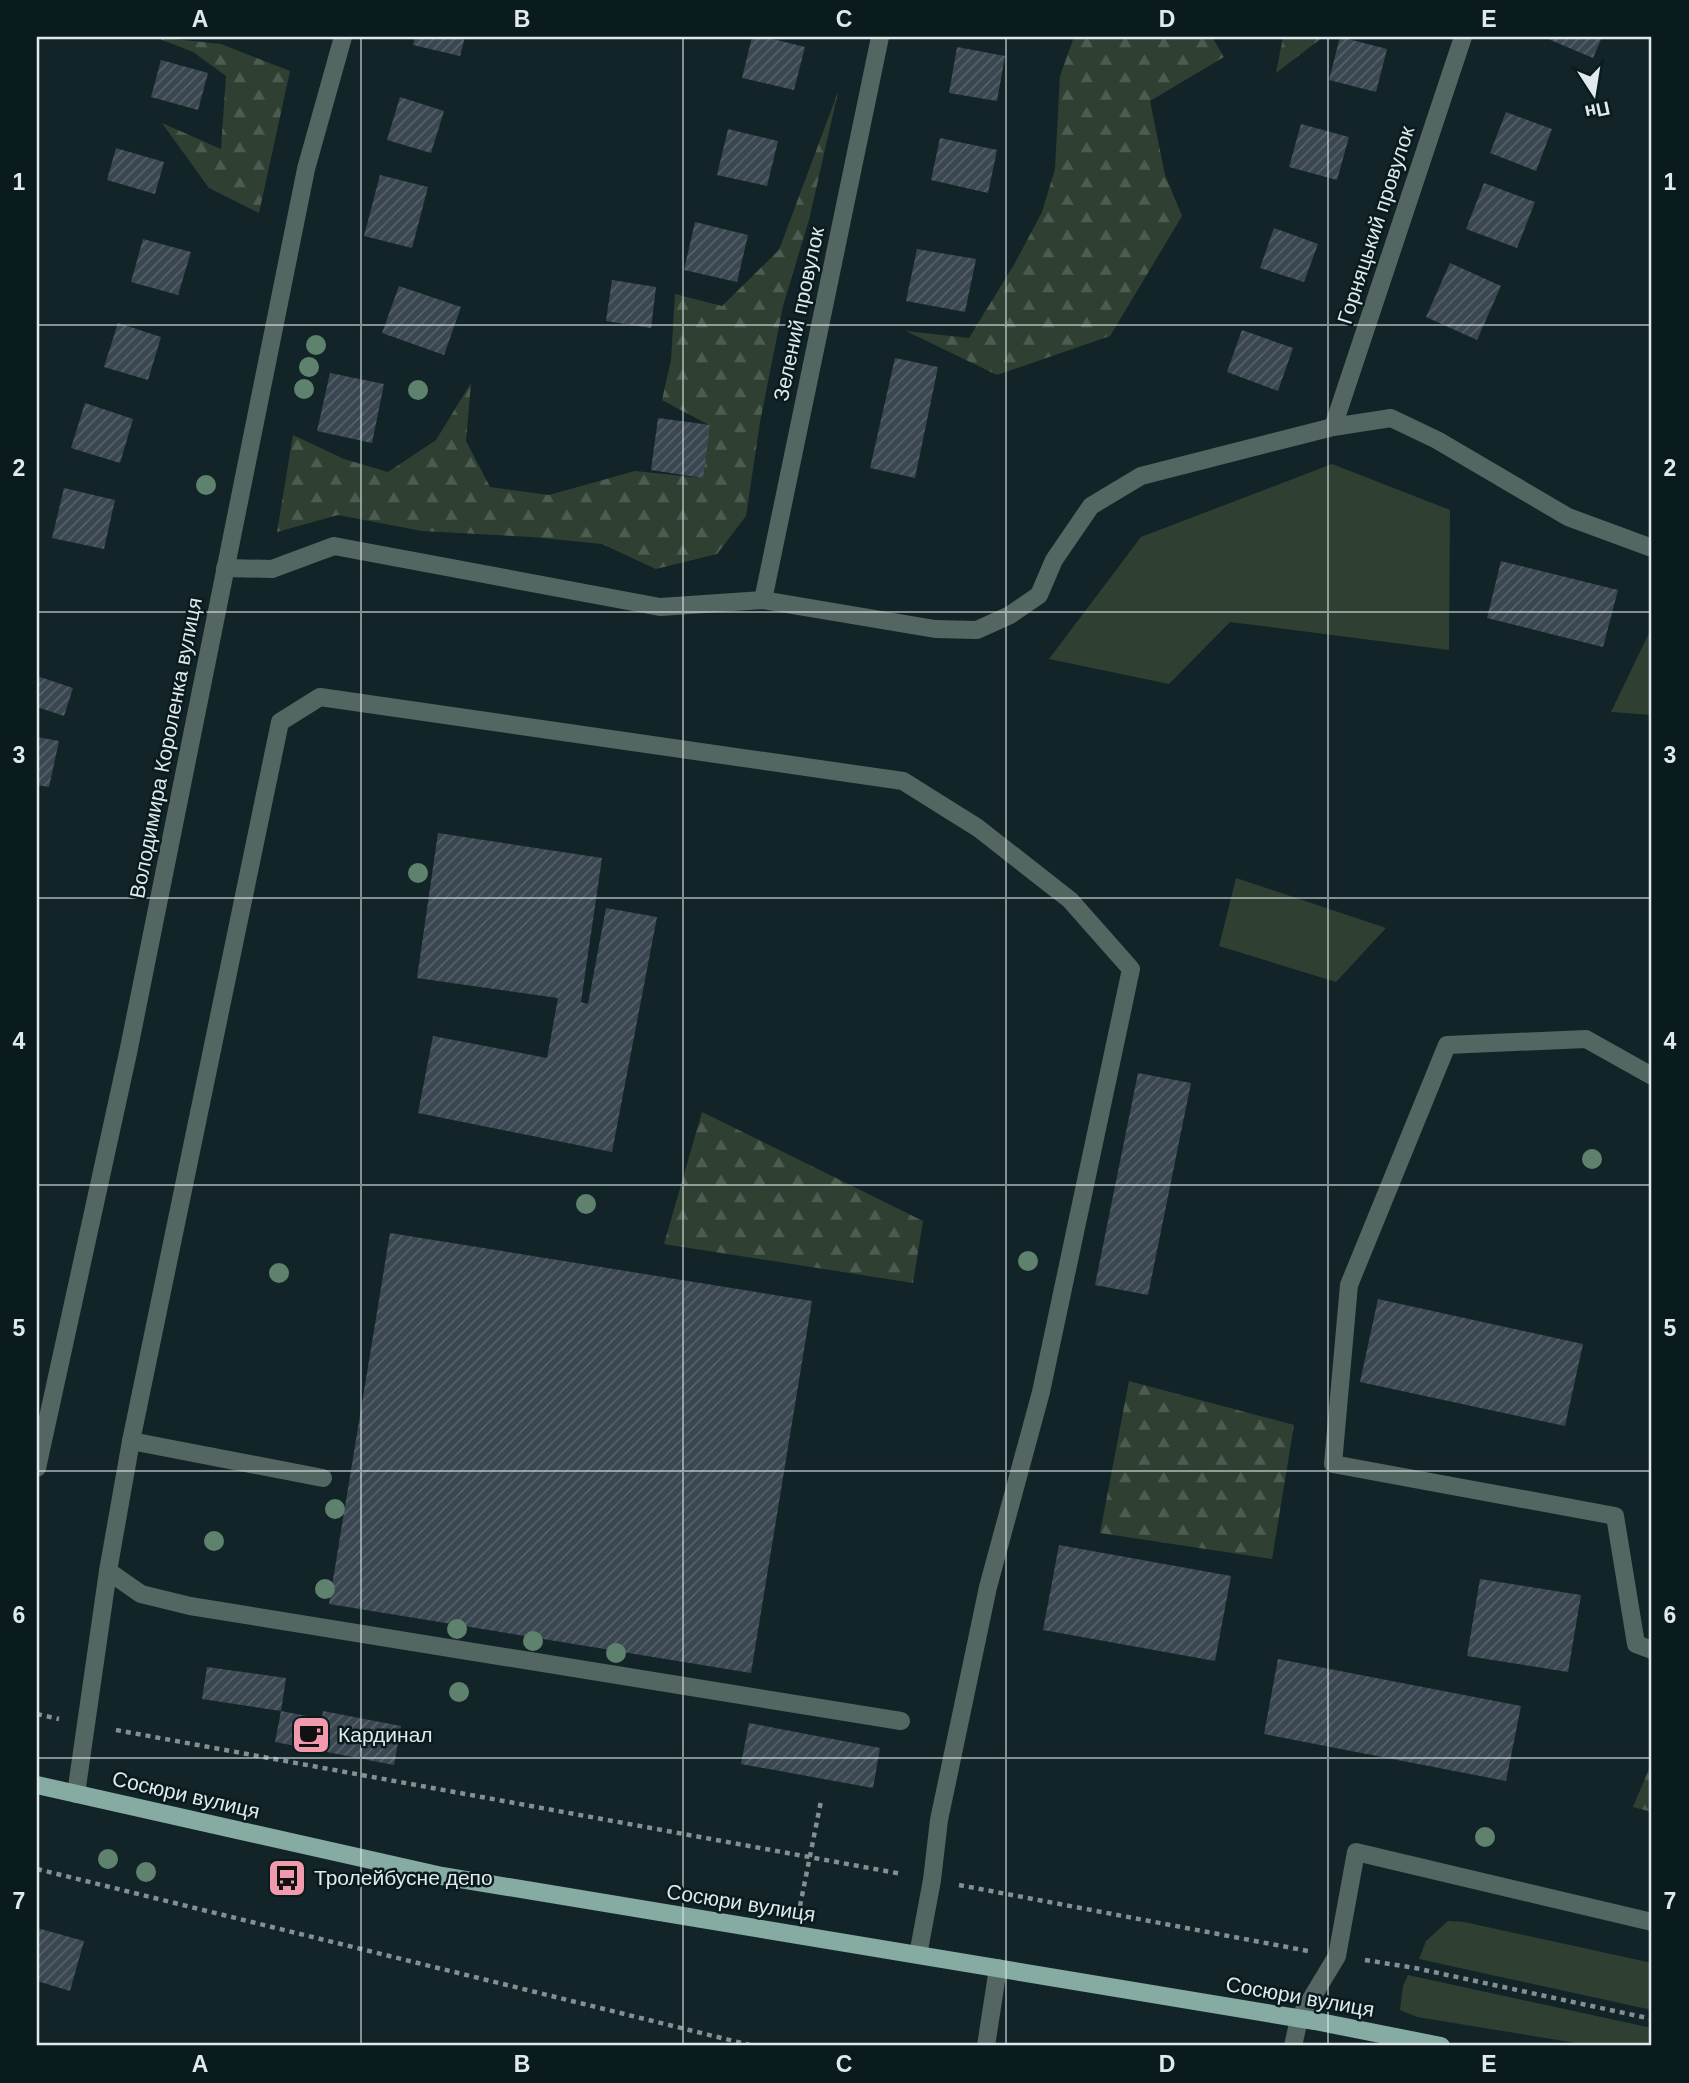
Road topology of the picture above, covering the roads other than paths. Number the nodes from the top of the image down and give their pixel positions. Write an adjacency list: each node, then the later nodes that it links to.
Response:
1 (343, 37): 6 (street, Володимира Короленка вулиця)
2 (880, 37): 7 (street, Зелений провулок)
3 (1463, 37): 4 (street, Горняцький провулок)
4 (1333, 427): 5 (street); 7 (street)
5 (1652, 548)
6 (225, 568): 7 (street); 10 (street, Володимира Короленка вулиця)
7 (763, 600)
8 (1652, 1076): 13 (street)
9 (131, 1441): 11 (street); 12 (street); 18 (street)
10 (37, 1468)
11 (323, 1478)
12 (108, 1572): 14 (street); 16 (street)
13 (1652, 1650)
14 (901, 1721)
15 (37, 1785): 16 (main road, Сосюри вулиця)
16 (76, 1794): 18 (main road, Сосюри вулиця)
17 (1652, 1922): 20 (street)
18 (918, 1955): 19 (main road, Сосюри вулиця)
19 (998, 1968): 20 (main road, Сосюри вулиця); 21 (street)
20 (1299, 2019): 22 (street); 23 (main road, Сосюри вулиця)
21 (986, 2046)
22 (1293, 2046)
23 (1441, 2046)

